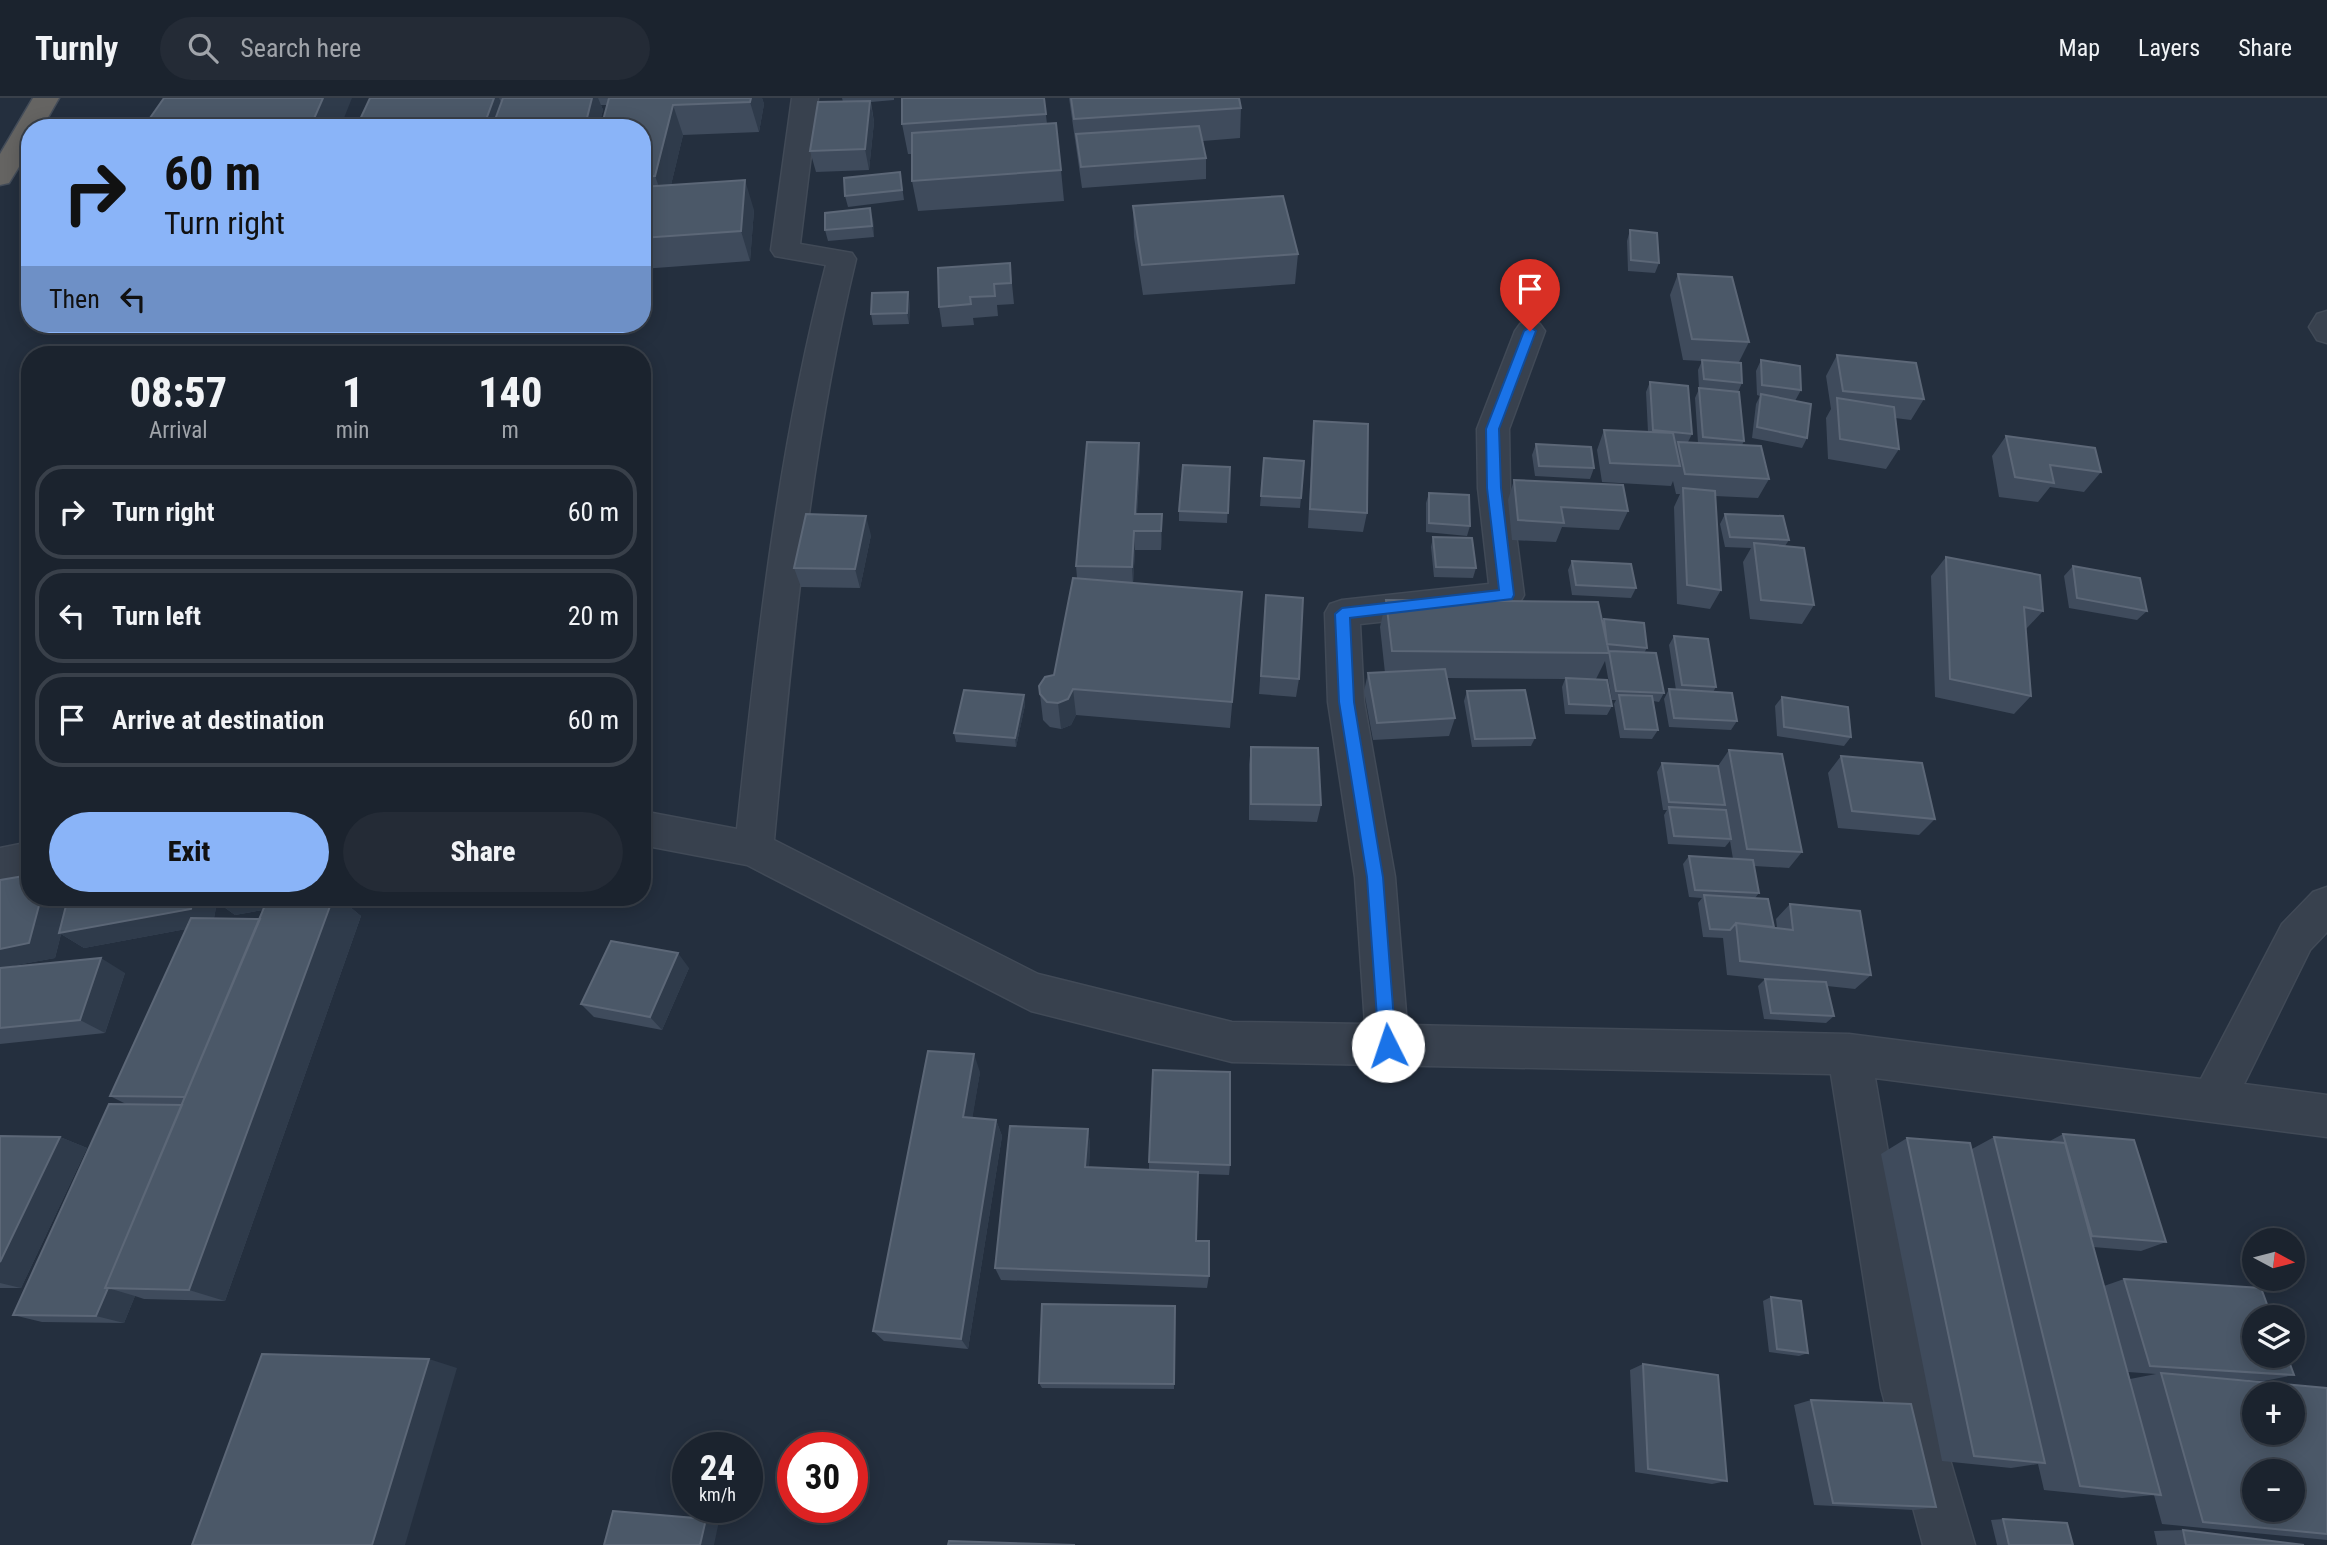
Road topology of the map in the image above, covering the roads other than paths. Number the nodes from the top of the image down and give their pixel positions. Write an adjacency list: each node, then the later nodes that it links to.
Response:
1 (46, 98): 3 (highway)
2 (805, 98): 11 (street)
3 (30, 119)
4 (21, 131): 5 (highway)
5 (8, 148): 6 (highway)
6 (0, 177)
7 (2327, 321): 9 (street)
8 (1530, 331): 15 (street)
9 (2327, 333)
10 (651, 830): 11 (street)
11 (754, 849): 15 (street)
12 (21, 861): 13 (street)
13 (0, 865)
14 (2327, 905): 17 (street)
15 (1388, 1046): 16 (street)
16 (1849, 1054): 17 (street); 19 (street)
17 (2212, 1103): 18 (street)
18 (2327, 1116)
19 (1949, 1545)

